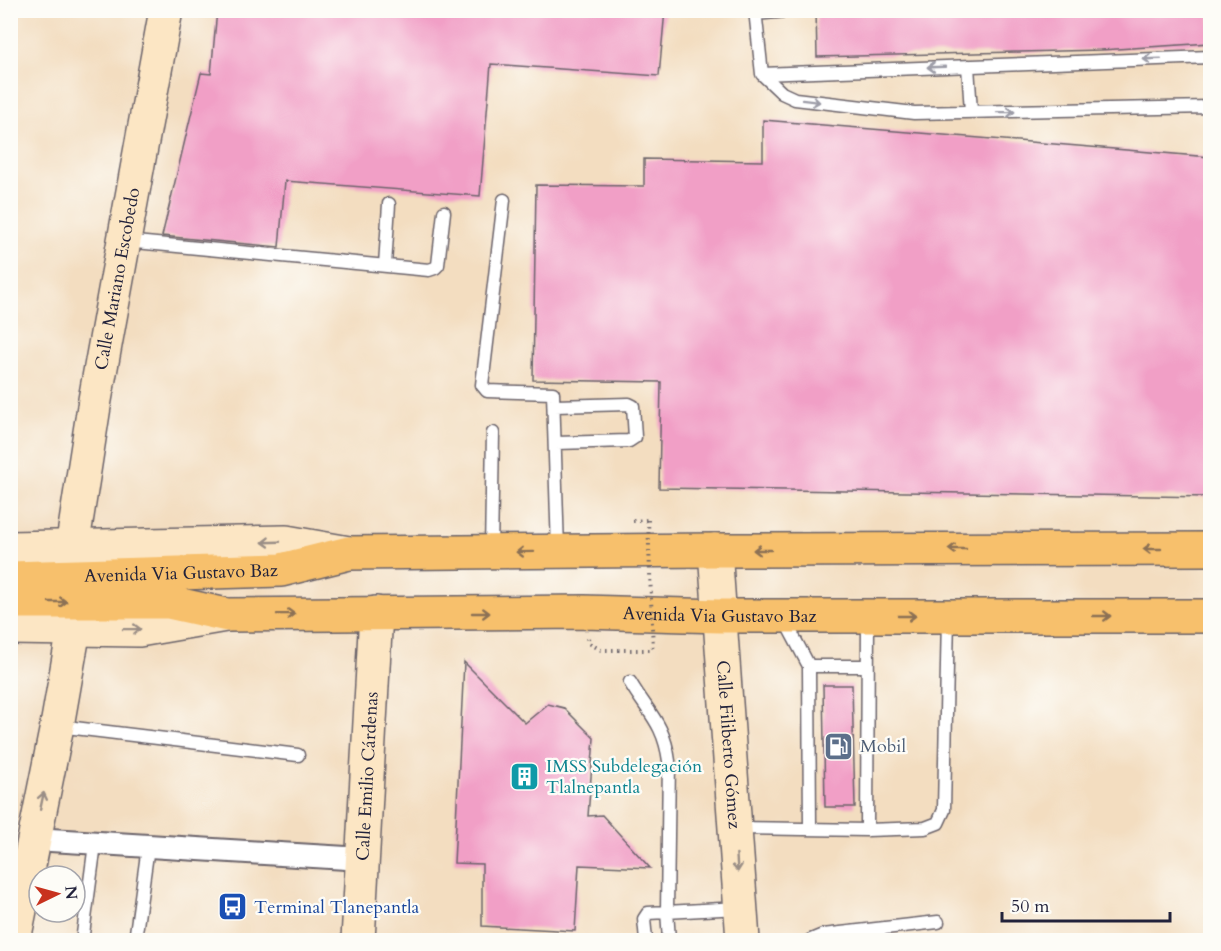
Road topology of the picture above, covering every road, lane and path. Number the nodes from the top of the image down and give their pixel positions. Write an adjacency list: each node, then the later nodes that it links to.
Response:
1 (166, 10): 12 (street, Calle Mariano Escobedo)
2 (798, 10): 3 (lane)
3 (755, 12): 6 (lane)
4 (1210, 57): 5 (lane, one-way to 5)
5 (968, 66): 6 (lane, one-way to 6); 8 (lane)
6 (762, 74): 8 (lane, one-way to 8)
7 (1210, 107): 8 (lane, one-way to 7)
8 (970, 112)
9 (504, 200): 14 (lane)
10 (389, 204): 13 (lane)
11 (444, 212): 13 (lane)
12 (124, 241): 13 (lane); 19 (street, Calle Mariano Escobedo)
13 (385, 265)
14 (555, 406): 16 (lane); 16 (lane)
15 (493, 433): 23 (lane)
16 (556, 443): 22 (lane)
17 (648, 520): 37 (path, bridge)
18 (10, 548): 19 (street, Avenida Via Gustavo Baz)
19 (72, 548): 24 (street, Avenida Via Gustavo Baz, one-way to 19)
20 (1210, 549): 21 (main road, Avenida Via Gustavo Baz, one-way to 21)
21 (715, 550): 22 (main road, Avenida Via Gustavo Baz); 30 (street, Calle Filiberto Gómez)
22 (558, 551): 23 (main road, Avenida Via Gustavo Baz, one-way to 23)
23 (491, 552): 24 (main road, Avenida Via Gustavo Baz)
24 (349, 553): 26 (main road, Avenida Via Gustavo Baz)
25 (10, 578): 26 (main road, Avenida Via Gustavo Baz)
26 (104, 588): 27 (main road, Avenida Via Gustavo Baz, one-way to 26); 29 (main road, Avenida Via Gustavo Baz)
27 (10, 602)
28 (376, 613): 29 (main road, Avenida Via Gustavo Baz, one-way to 28); 30 (main road, Avenida Via Gustavo Baz, one-way to 30); 49 (street, Calle Emilio Cárdenas)
29 (227, 615): 36 (street, Avenida Via Gustavo Baz, one-way to 29)
30 (720, 616): 31 (main road, Avenida Via Gustavo Baz); 43 (street, Calle Filiberto Gómez)
31 (782, 616): 32 (main road, Avenida Via Gustavo Baz); 38 (lane)
32 (868, 616): 33 (main road, Avenida Via Gustavo Baz, one-way to 33); 39 (lane)
33 (948, 616): 34 (main road, Avenida Via Gustavo Baz, one-way to 34); 45 (lane)
34 (1210, 616)
35 (10, 628): 36 (street, Avenida Via Gustavo Baz)
36 (74, 628): 41 (street)
37 (601, 650)
38 (809, 666): 39 (lane); 44 (lane)
39 (867, 666): 45 (lane)
40 (630, 682): 51 (lane)
41 (57, 726): 42 (lane); 46 (street, one-way to 41)
42 (298, 754)
43 (734, 828): 44 (lane); 50 (street, Calle Filiberto Gómez, one-way to 50)
44 (810, 829): 45 (lane)
45 (867, 830)
46 (34, 839): 47 (street); 53 (street)
47 (94, 844): 48 (street); 54 (lane)
48 (148, 847): 49 (street); 55 (lane)
49 (363, 859): 56 (street, Calle Emilio Cárdenas)
50 (740, 908): 51 (lane); 59 (street, Calle Filiberto Gómez)
51 (667, 911): 57 (lane); 58 (lane)
52 (938, 922): 60 (lane)
53 (14, 940)
54 (85, 940)
55 (135, 940)
56 (358, 940)
57 (646, 940)
58 (669, 940)
59 (742, 940)
60 (811, 940)

